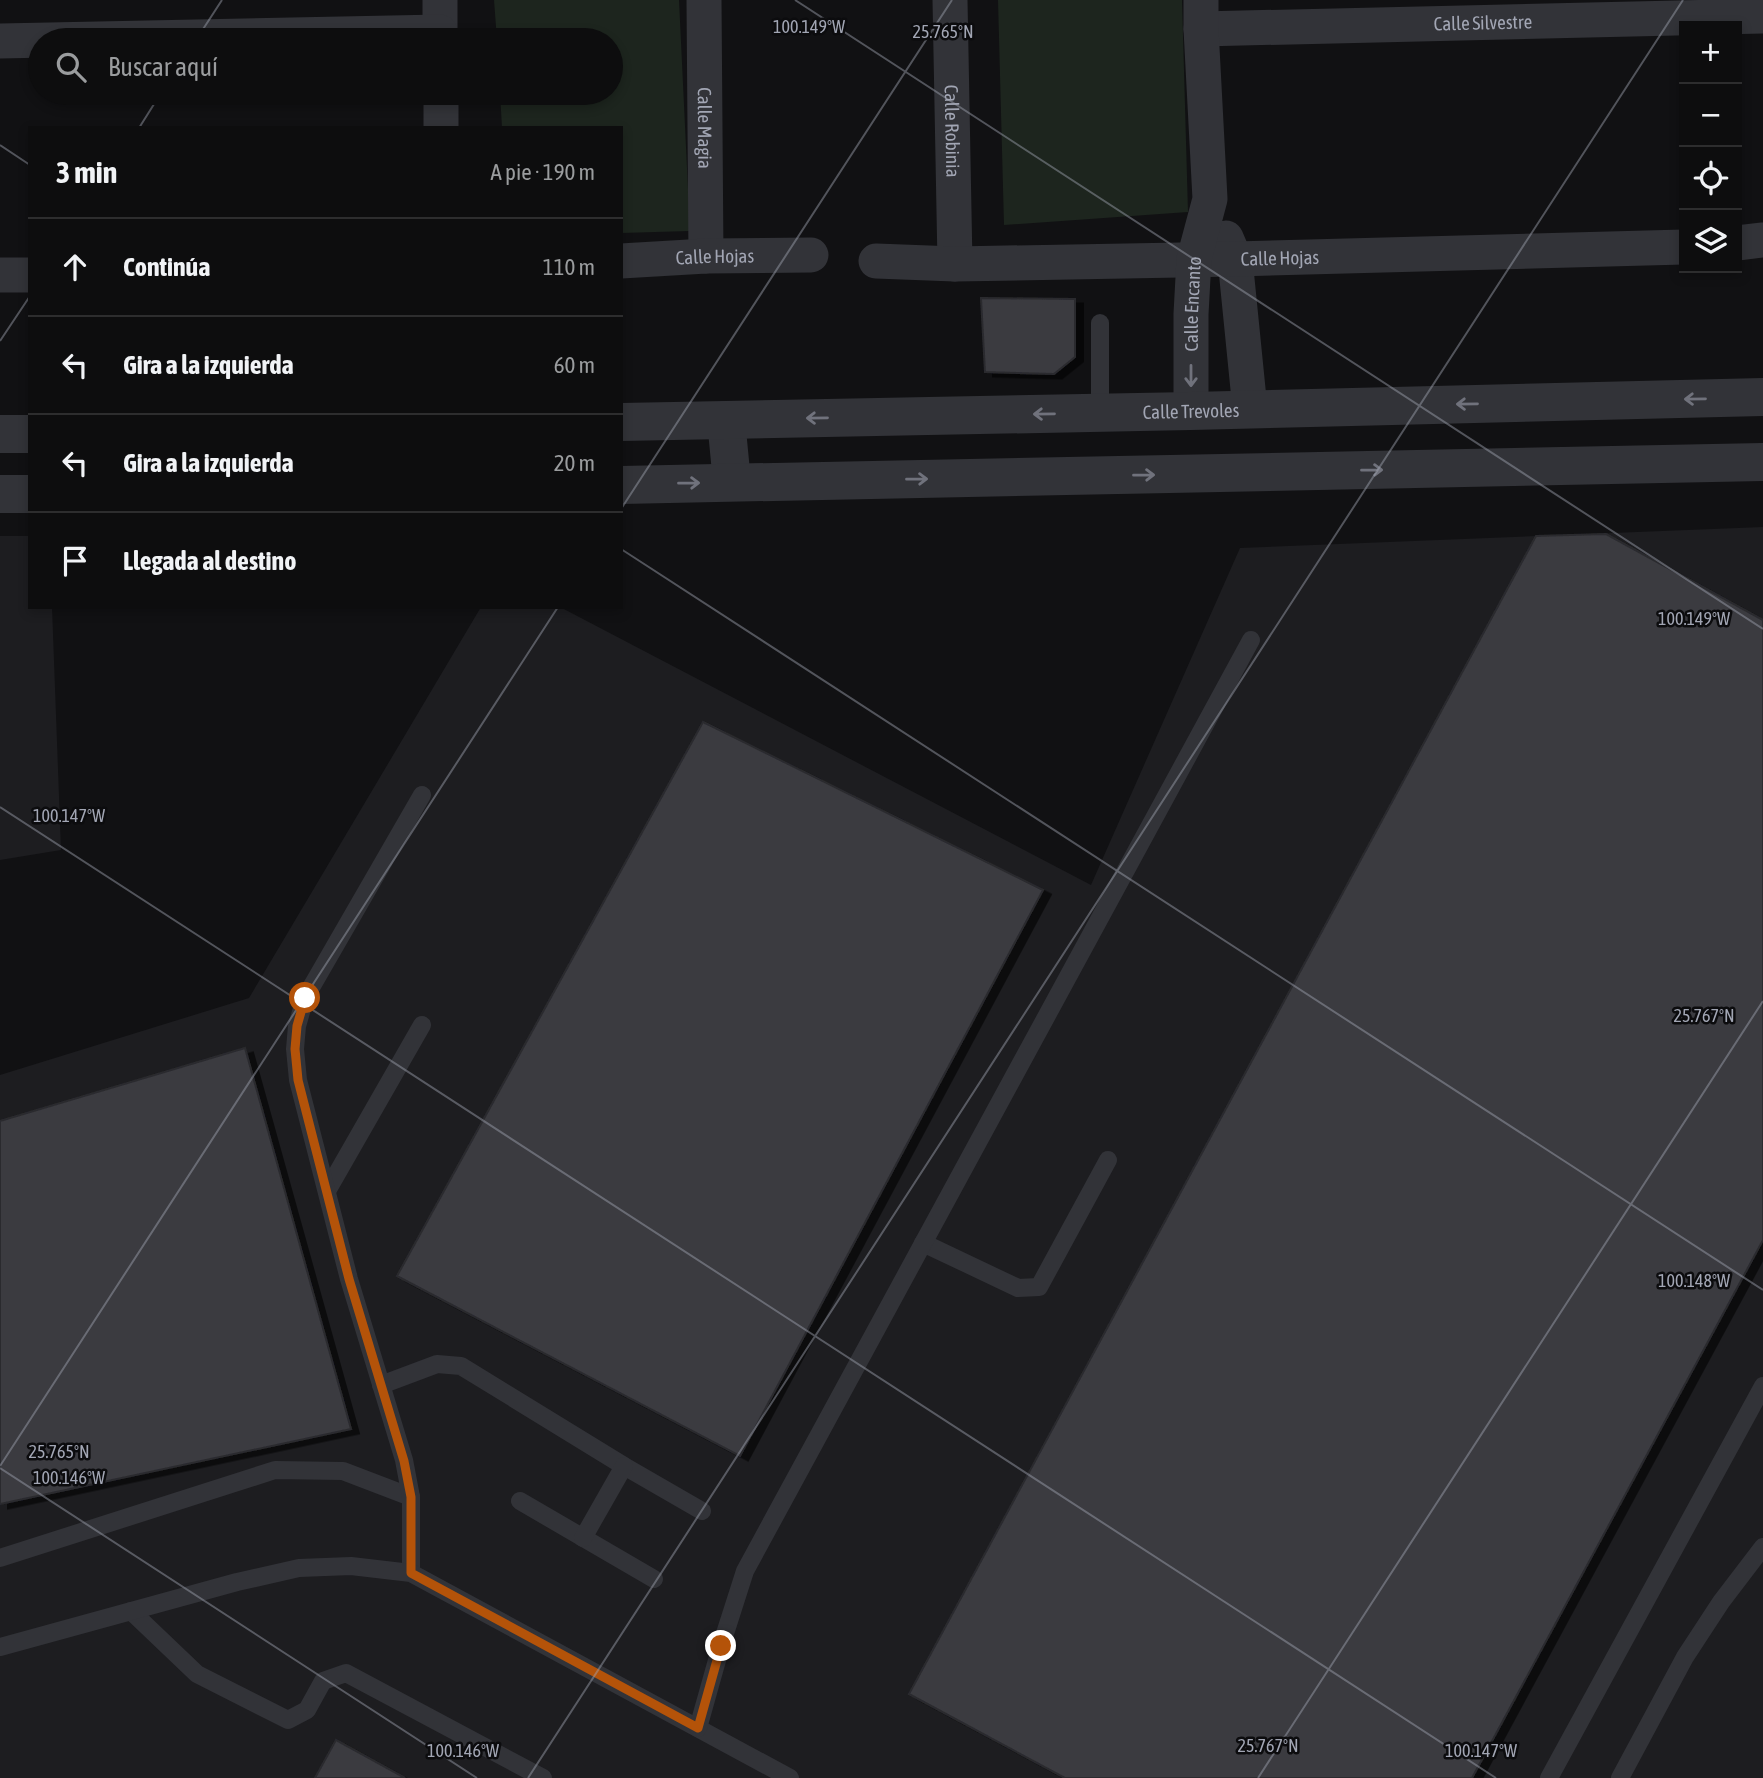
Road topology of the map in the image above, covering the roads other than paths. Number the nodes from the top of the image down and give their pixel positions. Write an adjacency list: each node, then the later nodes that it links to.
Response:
1 (704, 0): 16 (street, Calle Magia)
2 (950, 0): 21 (street, Calle Robinia)
3 (1201, 15): 4 (street, Calle Silvestre); 11 (street, Calle Encanto)
4 (1763, 16)
5 (440, 24): 6 (street)
6 (336, 28)
7 (28, 40): 8 (street)
8 (0, 41)
9 (441, 105): 10 (street)
10 (441, 126)
11 (1210, 199): 17 (street, Calle Encanto); 18 (street, Calle Encanto)
12 (1763, 240): 13 (street)
13 (1742, 242)
14 (1679, 247): 18 (street, Calle Hojas)
15 (811, 255): 16 (street, Calle Hojas)
16 (706, 256): 19 (street, Calle Hojas)
17 (1194, 259): 18 (street, Calle Hojas); 21 (street, Calle Hojas); 27 (street, Calle Encanto, one-way to 27)
18 (1235, 259): 26 (street, Calle Encanto)
19 (623, 261)
20 (876, 261): 21 (street, Calle Hojas)
21 (956, 264)
22 (0, 275): 23 (street)
23 (28, 275)
24 (1100, 323): 28 (lane)
25 (1763, 397): 26 (street, Calle Trevoles, one-way to 26)
26 (1250, 409): 27 (street, Calle Trevoles)
27 (1191, 411): 28 (street, Calle Trevoles)
28 (1100, 412): 29 (street, Calle Trevoles, one-way to 29)
29 (726, 420): 30 (street, Calle Trevoles); 34 (street)
30 (623, 422)
31 (0, 434): 32 (street)
32 (28, 434)
33 (1763, 462): 34 (street, one-way to 33)
34 (732, 482): 35 (street, one-way to 34)
35 (623, 485)
36 (0, 494): 37 (street)
37 (28, 494)
38 (1251, 640): 43 (lane)
39 (422, 795): 42 (lane)
40 (422, 1025): 42 (lane)
41 (1108, 1160): 43 (lane)
42 (327, 1191): 44 (lane)
43 (923, 1243): 57 (lane)
44 (381, 1385): 46 (lane); 47 (lane)
45 (1763, 1386): 60 (lane)
46 (624, 1466): 49 (lane); 50 (lane)
47 (411, 1497): 52 (lane); 53 (lane)
48 (520, 1501): 50 (lane)
49 (702, 1511)
50 (583, 1538): 54 (lane)
51 (1763, 1547): 61 (lane)
52 (0, 1558)
53 (411, 1573): 55 (lane); 57 (lane)
54 (653, 1579)
55 (131, 1611): 56 (lane); 58 (lane)
56 (0, 1647)
57 (698, 1728): 59 (lane)
58 (543, 1778)
59 (790, 1778)
60 (1549, 1778)
61 (1620, 1778)

